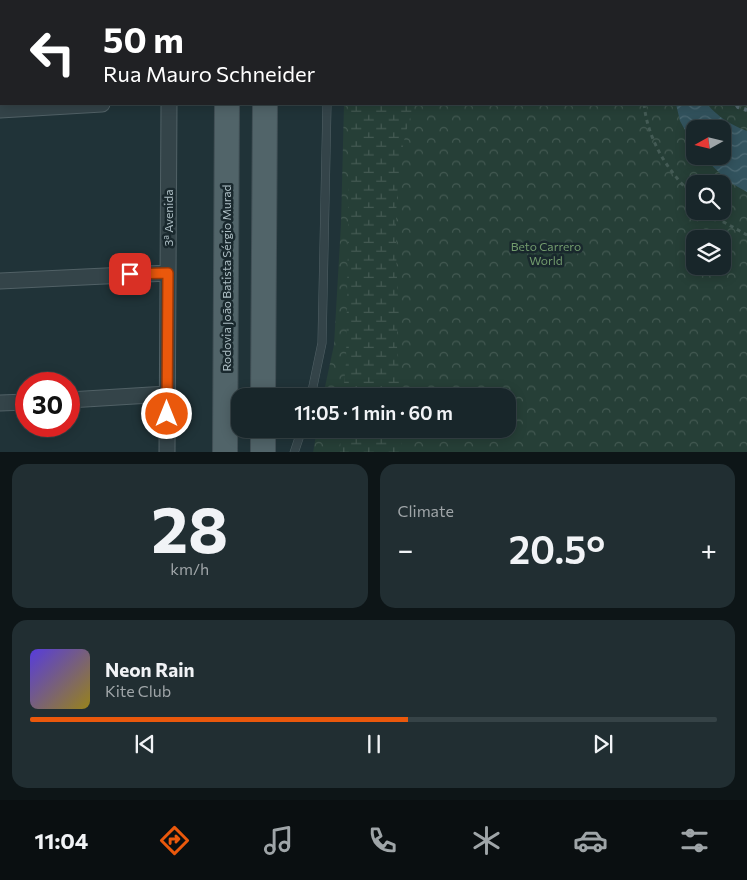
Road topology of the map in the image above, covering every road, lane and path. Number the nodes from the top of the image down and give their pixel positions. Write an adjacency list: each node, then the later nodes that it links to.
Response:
1 (85, 105): 7 (street)
2 (169, 105): 11 (street, 3ª Avenida)
3 (227, 105): 22 (main road, Rodovia João Batista Sérgio Murad)
4 (265, 105): 13 (main road)
5 (327, 105): 14 (lane)
6 (644, 105): 8 (path)
7 (0, 110)
8 (686, 187)
9 (720, 220): 10 (path)
10 (747, 235)
11 (168, 273): 12 (street); 15 (street, 3ª Avenida)
12 (0, 281)
13 (263, 388)
14 (313, 388)
15 (167, 394): 16 (street); 21 (street, 3ª Avenida)
16 (80, 399)
17 (15, 402): 18 (street)
18 (0, 403)
19 (263, 438): 23 (main road)
20 (299, 438): 24 (lane)
21 (166, 452)
22 (225, 452)
23 (263, 452)
24 (294, 452)

